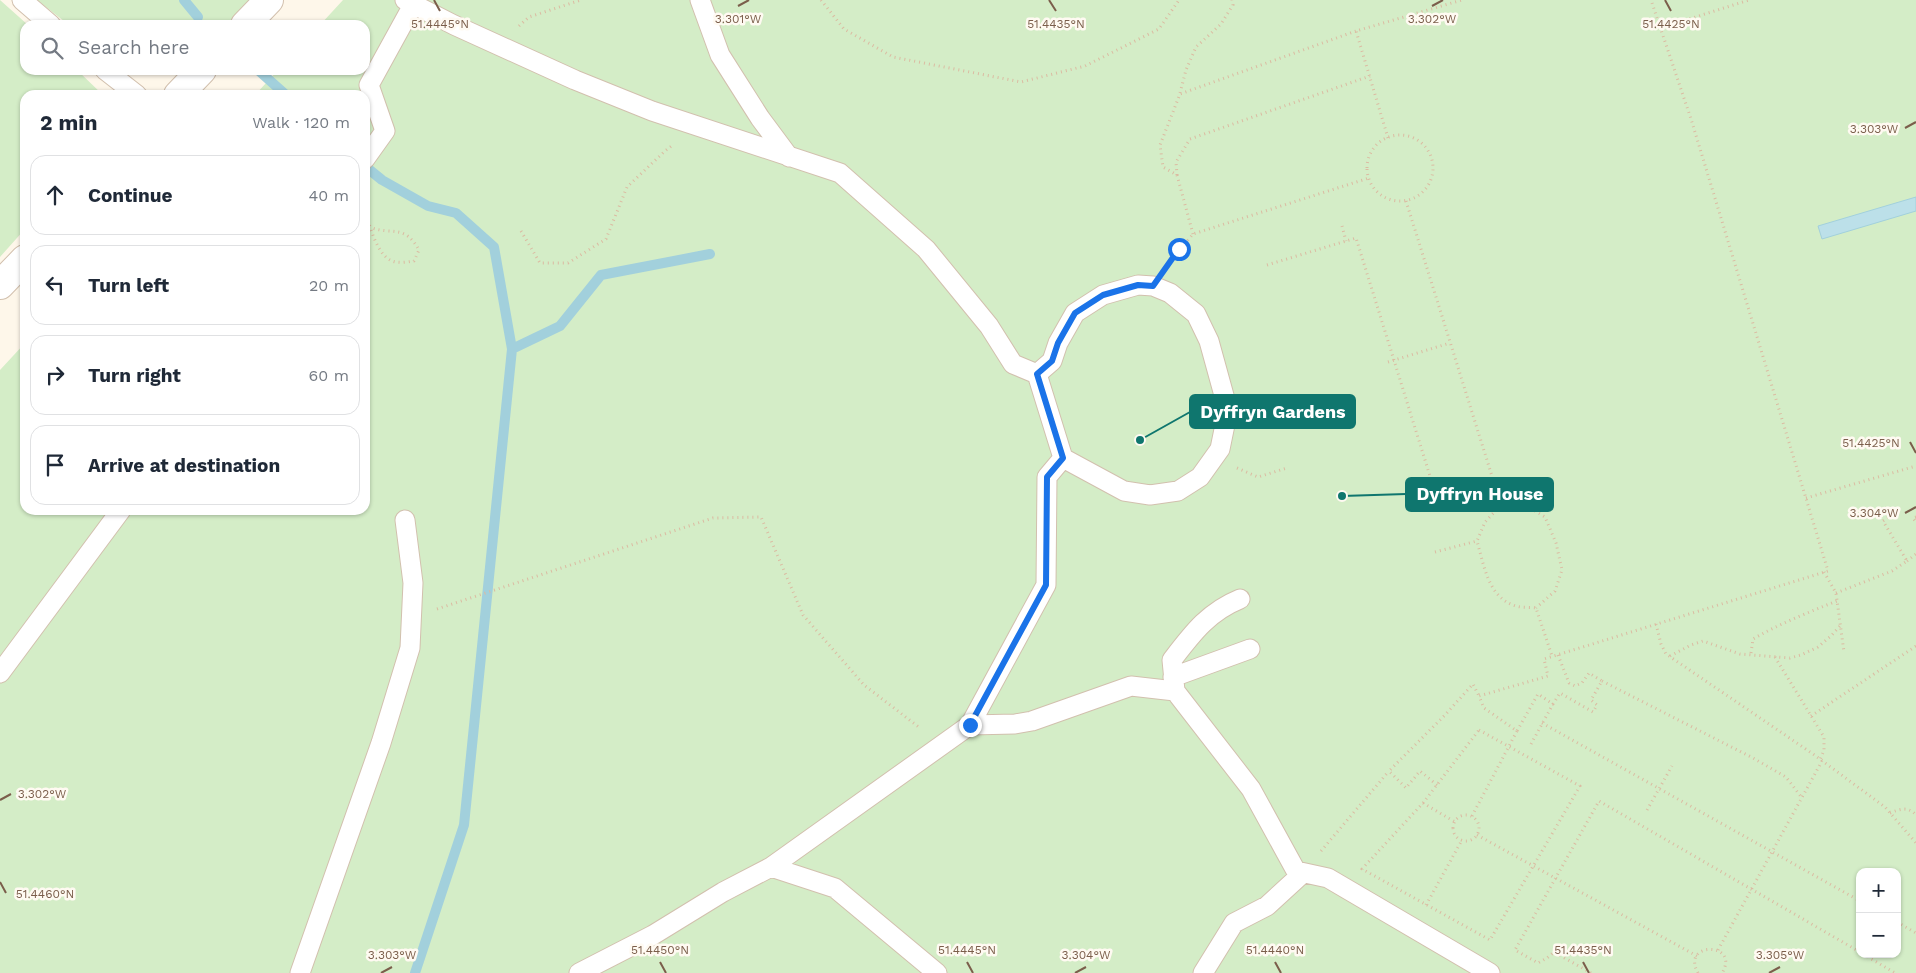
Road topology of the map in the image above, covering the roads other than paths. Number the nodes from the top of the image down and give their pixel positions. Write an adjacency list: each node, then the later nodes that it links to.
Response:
1 (22, 0): 5 (lane)
2 (268, 0): 6 (street)
3 (700, 0): 12 (lane)
4 (409, 2): 11 (lane); 12 (lane)
5 (45, 20)
6 (250, 20)
7 (111, 75): 9 (lane)
8 (197, 75): 10 (street)
9 (131, 90)
10 (183, 90)
11 (370, 152)
12 (789, 157): 15 (lane)
13 (20, 264): 14 (street)
14 (0, 285)
15 (1037, 374): 16 (lane); 16 (lane)
16 (1063, 458): 23 (lane)
17 (117, 515): 21 (lane)
18 (405, 520): 26 (lane)
19 (1240, 600): 22 (lane)
20 (1250, 649): 22 (lane)
21 (0, 673)
22 (1174, 684): 23 (lane); 25 (lane)
23 (970, 725): 24 (lane)
24 (771, 867): 27 (lane); 28 (lane)
25 (1303, 873): 29 (lane); 30 (lane)
26 (300, 973)
27 (579, 973)
28 (937, 973)
29 (1203, 973)
30 (1491, 973)

